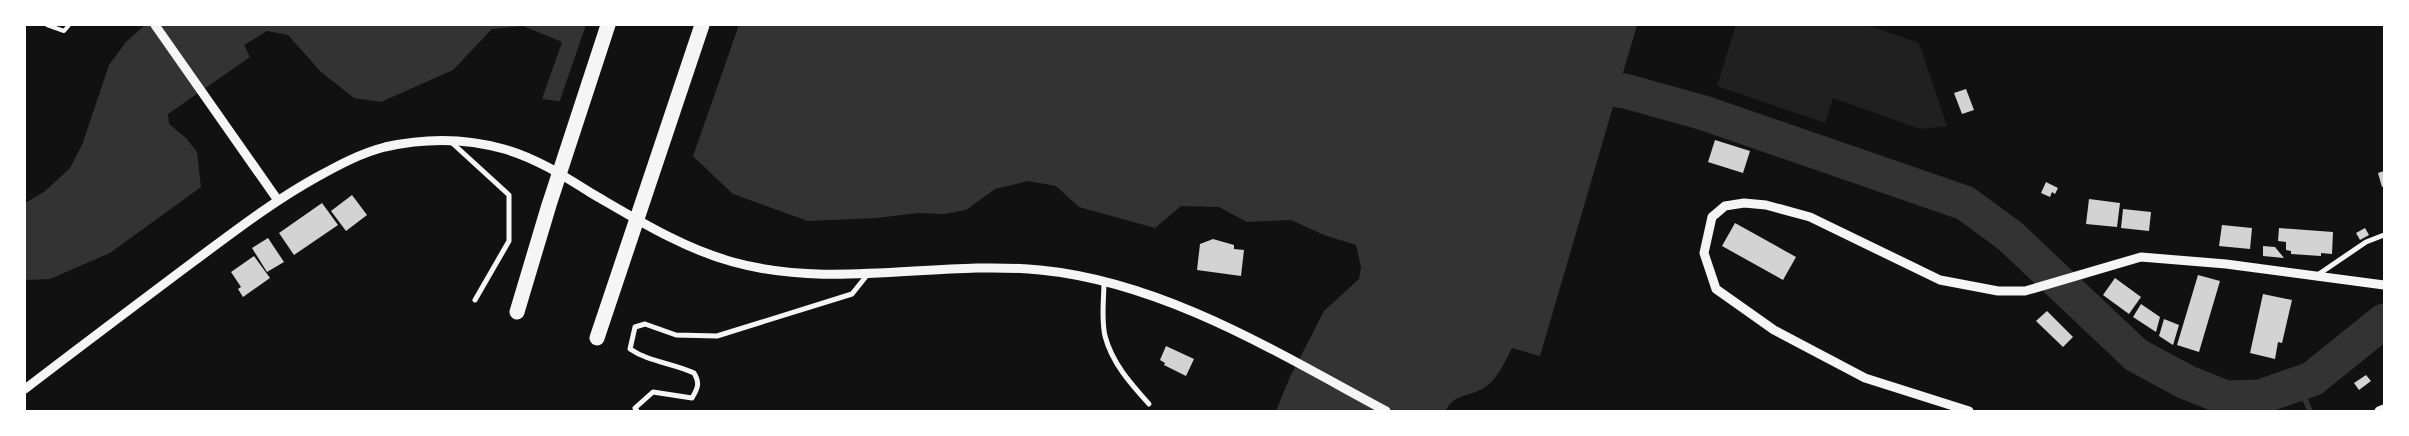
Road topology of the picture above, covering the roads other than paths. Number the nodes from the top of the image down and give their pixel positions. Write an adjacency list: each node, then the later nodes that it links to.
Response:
1 (47, 25): 2 (lane)
2 (69, 25)
3 (155, 25): 7 (street)
4 (608, 25): 14 (highway)
5 (702, 25): 15 (highway)
6 (449, 139): 7 (street); 9 (street); 13 (street)
7 (277, 199): 16 (street)
8 (2384, 235): 10 (street)
9 (869, 274): 11 (street); 19 (street)
10 (2316, 276): 12 (street); 21 (street)
11 (1104, 281): 17 (street); 20 (street)
12 (2384, 285)
13 (474, 300)
14 (517, 312)
15 (597, 338)
16 (25, 389)
17 (1149, 404)
18 (2384, 409): 22 (street)
19 (637, 411)
20 (1386, 411)
21 (1968, 411)
22 (2379, 411)

